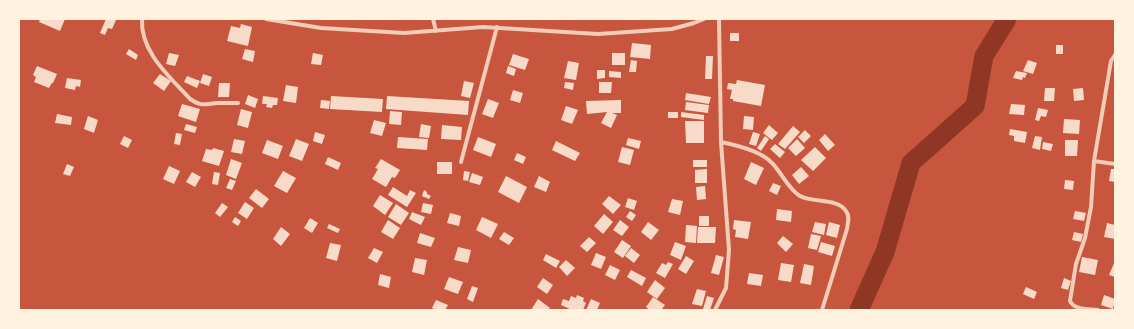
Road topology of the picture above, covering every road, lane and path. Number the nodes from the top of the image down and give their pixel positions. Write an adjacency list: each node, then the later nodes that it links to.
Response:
1 (142, 19): 9 (street)
2 (266, 19): 7 (street)
3 (434, 19): 7 (street)
4 (704, 19): 6 (street)
5 (719, 19): 10 (street)
6 (497, 28): 7 (street); 12 (street)
7 (436, 30)
8 (1115, 55): 11 (street)
9 (238, 103)
10 (721, 142): 14 (street); 15 (street)
11 (1094, 161): 13 (street); 16 (street)
12 (461, 162)
13 (1115, 164)
14 (715, 310)
15 (822, 310)
16 (1098, 310)

